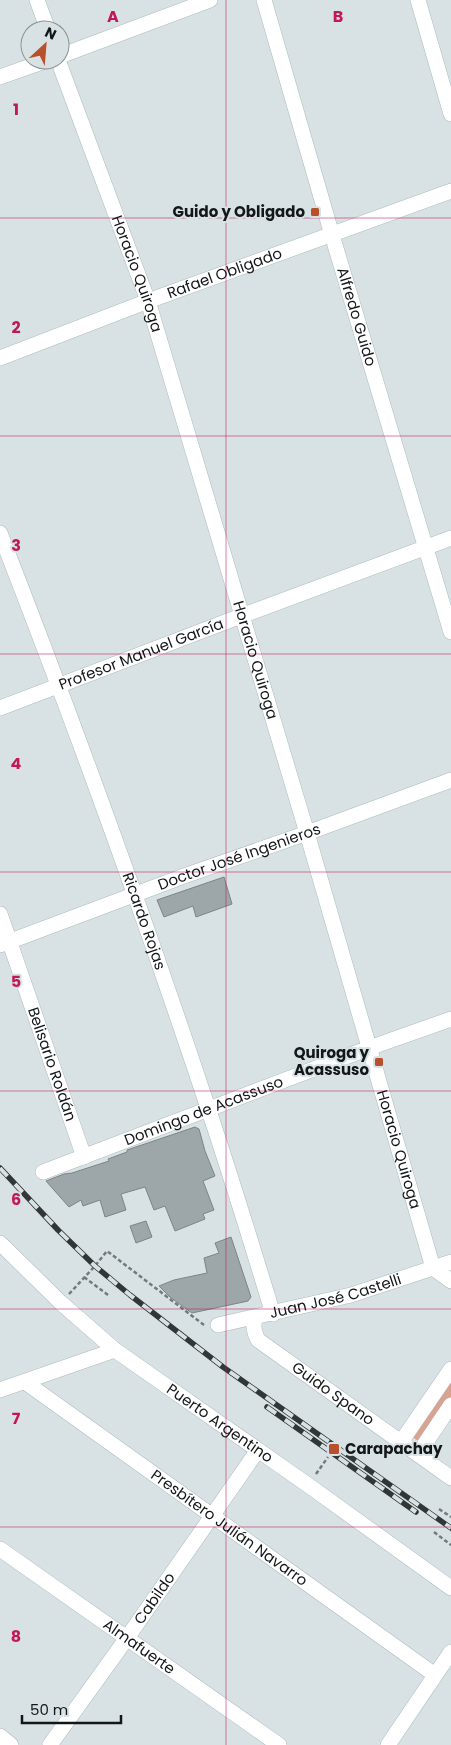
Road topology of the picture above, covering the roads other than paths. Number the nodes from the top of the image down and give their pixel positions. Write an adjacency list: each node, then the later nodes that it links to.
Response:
1 (37, 0): 5 (street)
2 (210, 0): 6 (street)
3 (264, 0): 12 (street, Alfredo Guido)
4 (418, 0): 10 (street)
5 (44, 20)
6 (70, 52)
7 (21, 70): 9 (street)
8 (62, 70): 13 (street, Horacio Quiroga)
9 (0, 78)
10 (451, 114)
11 (451, 191): 12 (street, Rafael Obligado)
12 (332, 234): 13 (street, Rafael Obligado); 17 (street, Alfredo Guido)
13 (148, 302): 14 (street, Rafael Obligado); 18 (street, Horacio Quiroga)
14 (0, 358)
15 (0, 533): 20 (street, Ricardo Rojas)
16 (451, 538): 17 (street, Profesor Manuel García)
17 (426, 548): 18 (street, Profesor Manuel García); 19 (street, Alfredo Guido)
18 (241, 616): 20 (street, Profesor Manuel García); 23 (street, Horacio Quiroga)
19 (451, 632)
20 (59, 684): 21 (street, Profesor Manuel García); 24 (street, Ricardo Rojas)
21 (0, 708)
22 (451, 780): 23 (street, Doctor José Ingenieros)
23 (306, 833): 24 (street, Doctor José Ingenieros); 28 (street, Horacio Quiroga)
24 (134, 895): 26 (street, Doctor José Ingenieros); 29 (street, Ricardo Rojas)
25 (0, 914): 26 (street, Belisario Roldán)
26 (5, 944): 30 (street, Belisario Roldán)
27 (451, 1019): 28 (street, Domingo de Acassuso)
28 (369, 1048): 29 (street, Domingo de Acassuso); 34 (street, Horacio Quiroga)
29 (209, 1108): 30 (street, Domingo de Acassuso); 36 (street, Ricardo Rojas)
30 (84, 1157): 31 (street, Domingo de Acassuso)
31 (43, 1172)
32 (0, 1243): 39 (street, Puerto Argentino)
33 (451, 1262): 34 (street, Juan José Castelli)
34 (433, 1268): 35 (street); 36 (street, Juan José Castelli)
35 (451, 1281)
36 (273, 1314): 37 (street, Juan José Castelli)
37 (255, 1318): 38 (street, Juan José Castelli); 44 (street, Guido Spano)
38 (218, 1325)
39 (116, 1350): 41 (street); 45 (street, Puerto Argentino)
40 (451, 1369): 44 (street)
41 (25, 1382): 42 (street); 48 (street, Presbítero Julián Navarro)
42 (0, 1390)
43 (451, 1405): 46 (street)
44 (401, 1442): 46 (street, Guido Spano)
45 (258, 1450): 48 (street, Cabildo); 50 (street, Puerto Argentino)
46 (418, 1454): 47 (street, Guido Spano)
47 (451, 1478)
48 (213, 1515): 51 (street, Cabildo); 53 (street, Presbítero Julián Navarro)
49 (0, 1549): 51 (street, Almafuerte)
50 (451, 1588)
51 (127, 1638): 56 (street, Cabildo); 57 (street, Almafuerte)
52 (449, 1657): 53 (street)
53 (435, 1675): 58 (street)
54 (0, 1736): 55 (street)
55 (11, 1745)
56 (50, 1745)
57 (280, 1745)
58 (388, 1745)

